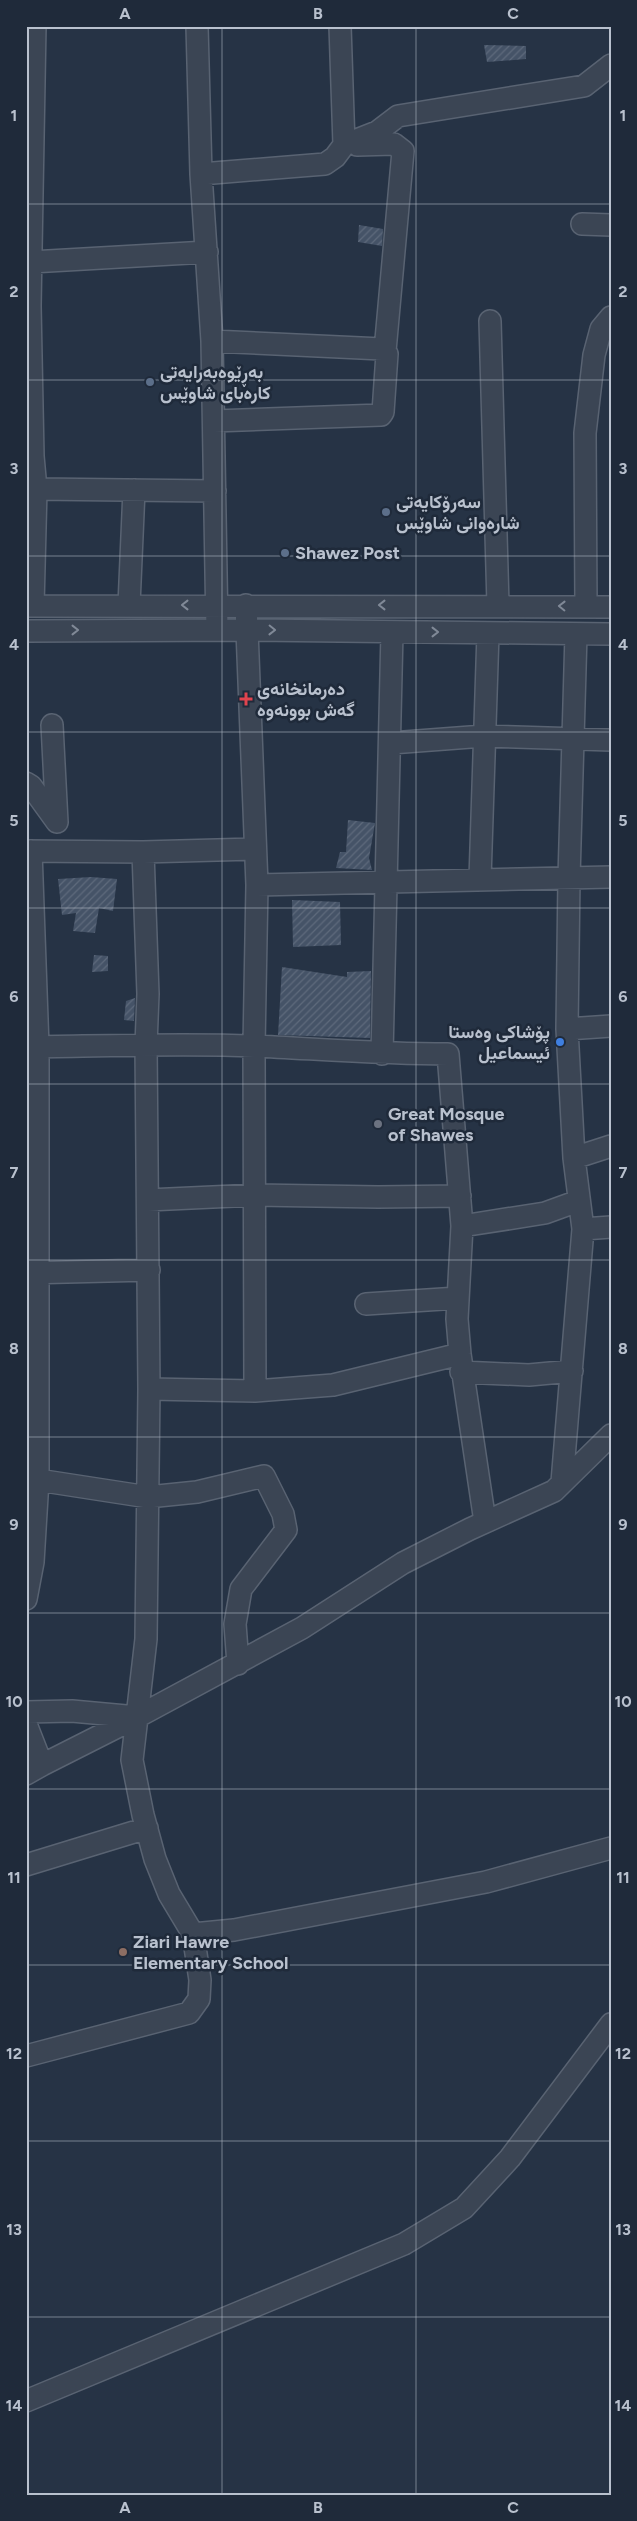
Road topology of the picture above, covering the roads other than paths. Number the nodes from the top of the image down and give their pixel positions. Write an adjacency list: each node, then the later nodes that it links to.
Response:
1 (35, 26): 10 (street)
2 (197, 26): 6 (street)
3 (340, 26): 5 (street)
4 (611, 65): 5 (street)
5 (344, 145): 6 (street); 15 (street)
6 (201, 174): 9 (street)
7 (582, 224): 8 (street)
8 (611, 225)
9 (207, 252): 10 (street); 14 (street)
10 (31, 262): 11 (street)
11 (28, 306): 17 (street)
12 (611, 317): 26 (street)
13 (490, 321): 24 (street)
14 (212, 341): 15 (street); 16 (street)
15 (385, 351): 16 (street)
16 (214, 422): 20 (street)
17 (29, 456): 18 (street)
18 (36, 489): 19 (street); 25 (street)
19 (134, 490): 20 (street); 21 (street)
20 (215, 491): 22 (street)
21 (129, 605): 22 (street, one-way to 21); 25 (street)
22 (217, 605): 23 (street); 28 (street)
23 (246, 605): 24 (street, one-way to 23); 29 (street)
24 (498, 605): 26 (street, one-way to 24)
25 (29, 606)
26 (586, 606): 27 (street)
27 (611, 607)
28 (217, 630): 29 (street); 30 (street, one-way to 28)
29 (247, 630): 31 (street, one-way to 31); 42 (street)
30 (26, 631)
31 (392, 632): 32 (street, one-way to 32); 39 (street)
32 (488, 633): 33 (street); 36 (street)
33 (576, 634): 34 (street); 37 (street)
34 (611, 634)
35 (52, 725): 41 (street)
36 (484, 736): 37 (street); 39 (street); 48 (street)
37 (575, 738): 38 (street); 47 (street)
38 (611, 740)
39 (391, 743): 49 (street)
40 (26, 784): 41 (street)
41 (57, 822): 44 (street)
42 (254, 849): 45 (street); 50 (street)
43 (29, 851): 44 (street); 55 (street)
44 (67, 851): 45 (street)
45 (143, 852): 53 (street)
46 (611, 877): 47 (street)
47 (569, 878): 48 (street); 52 (street)
48 (480, 879): 49 (street)
49 (387, 882): 50 (street); 56 (street)
50 (257, 885): 54 (street)
51 (611, 1026): 52 (street)
52 (568, 1029): 58 (street)
53 (146, 1045): 54 (street); 55 (street); 61 (street)
54 (254, 1046): 56 (street); 59 (street)
55 (32, 1047): 67 (street)
56 (382, 1054): 60 (street)
57 (611, 1146): 58 (street)
58 (574, 1158): 62 (street)
59 (256, 1195): 60 (street); 61 (street); 73 (street)
60 (460, 1196): 63 (street)
61 (148, 1200): 66 (street)
62 (578, 1201): 63 (street); 65 (street)
63 (462, 1226): 68 (street)
64 (611, 1227): 65 (street)
65 (583, 1229): 71 (street)
66 (149, 1270): 67 (street); 72 (street)
67 (32, 1273): 75 (street)
68 (458, 1298): 69 (street); 70 (street)
69 (366, 1304)
70 (460, 1363): 71 (street); 73 (street); 78 (street)
71 (572, 1371): 76 (street)
72 (149, 1390): 73 (street); 77 (street)
73 (255, 1391)
74 (611, 1435): 76 (street)
75 (32, 1480): 77 (street); 79 (street)
76 (562, 1482): 78 (street)
77 (148, 1497): 80 (street); 82 (street)
78 (485, 1522): 80 (street)
79 (26, 1599)
80 (238, 1664): 82 (street)
81 (26, 1712): 82 (street)
82 (137, 1717): 84 (street); 85 (street)
83 (26, 1724): 84 (street)
84 (34, 1770)
85 (146, 1828): 87 (street); 88 (street)
86 (611, 1848): 88 (street)
87 (26, 1865)
88 (193, 1934): 90 (street)
89 (611, 2024): 91 (street)
90 (26, 2056)
91 (26, 2401)

